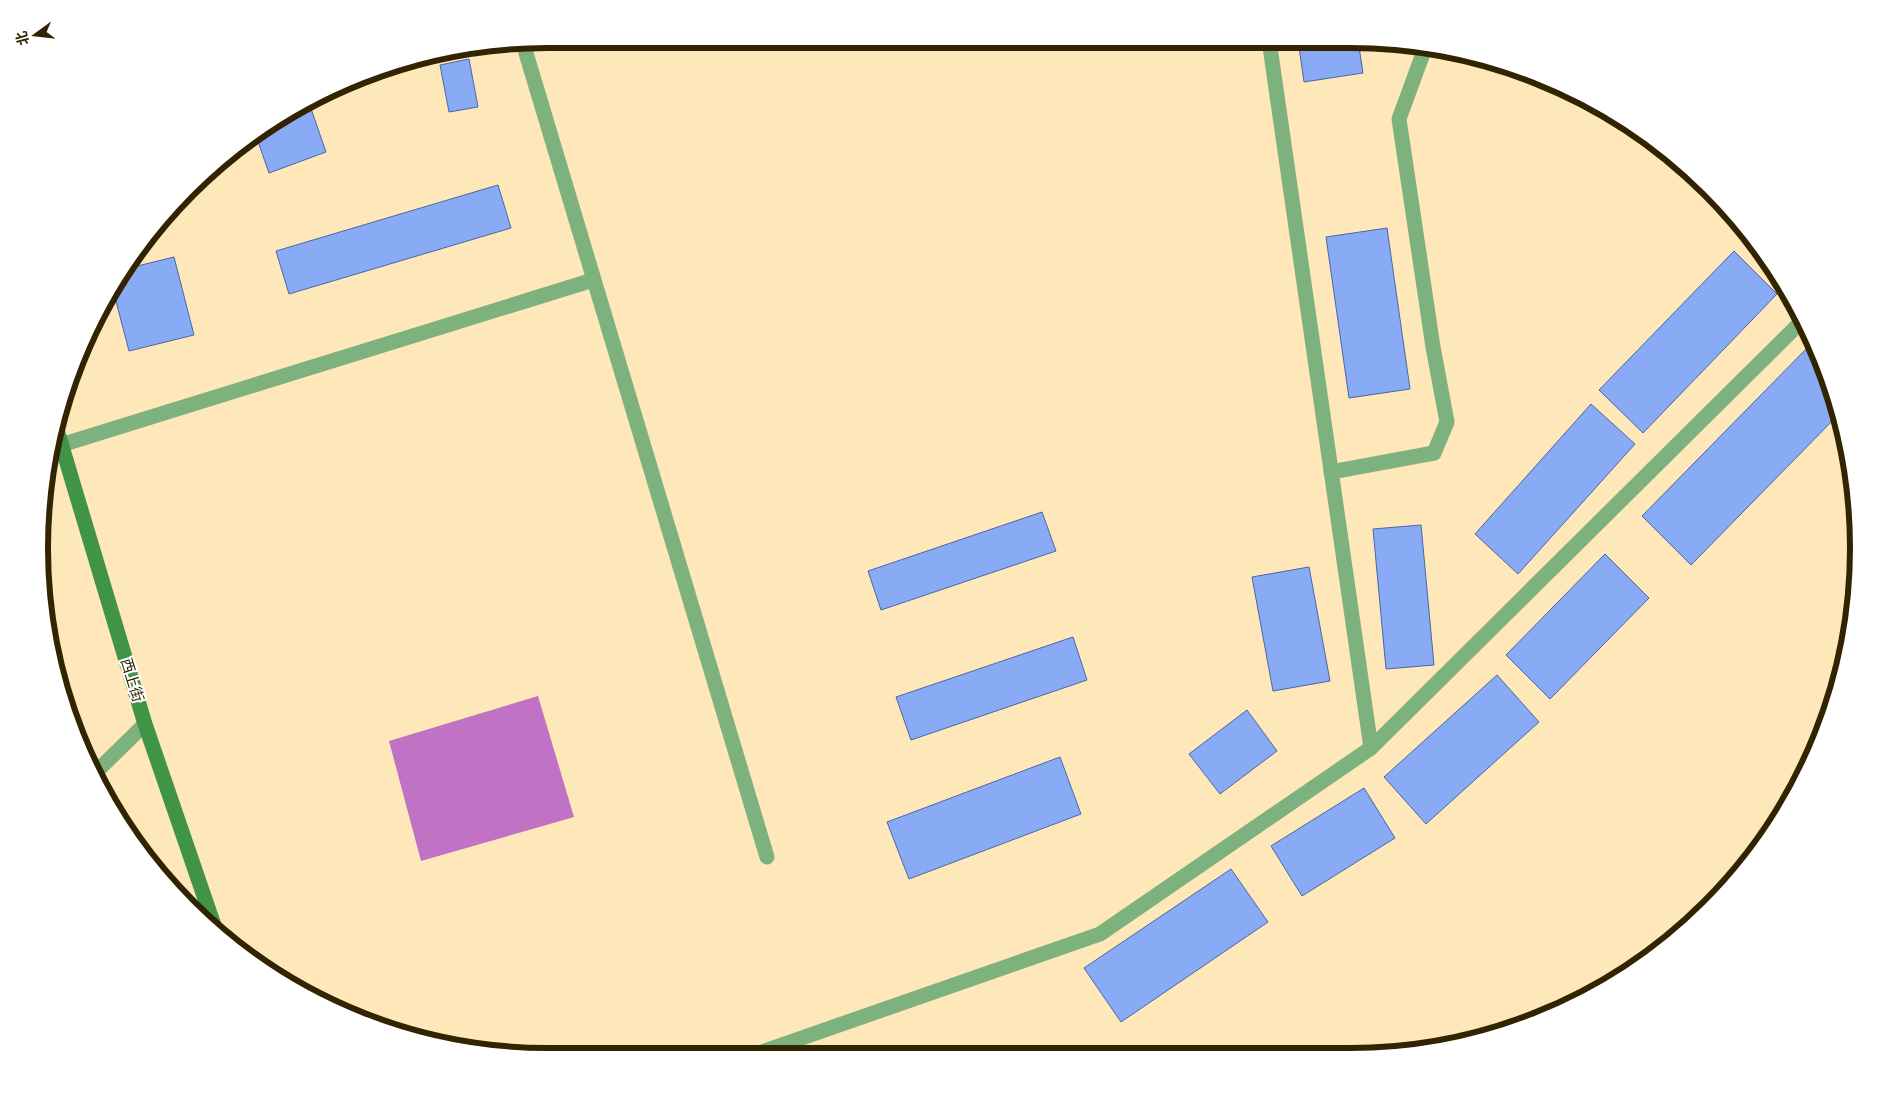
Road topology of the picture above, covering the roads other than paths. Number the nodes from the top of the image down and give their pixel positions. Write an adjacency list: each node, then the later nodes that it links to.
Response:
1 (1269, 48): 8 (street)
2 (525, 49): 4 (street)
3 (1423, 53): 8 (street)
4 (593, 280): 7 (street); 12 (street)
5 (1798, 325): 10 (street)
6 (60, 438): 7 (street, 西上街)
7 (62, 445): 9 (street, 西上街)
8 (1331, 472): 10 (street)
9 (145, 724): 11 (street); 13 (street, 西上街)
10 (1371, 748): 14 (street)
11 (99, 769)
12 (767, 857)
13 (212, 918)
14 (773, 1048)

